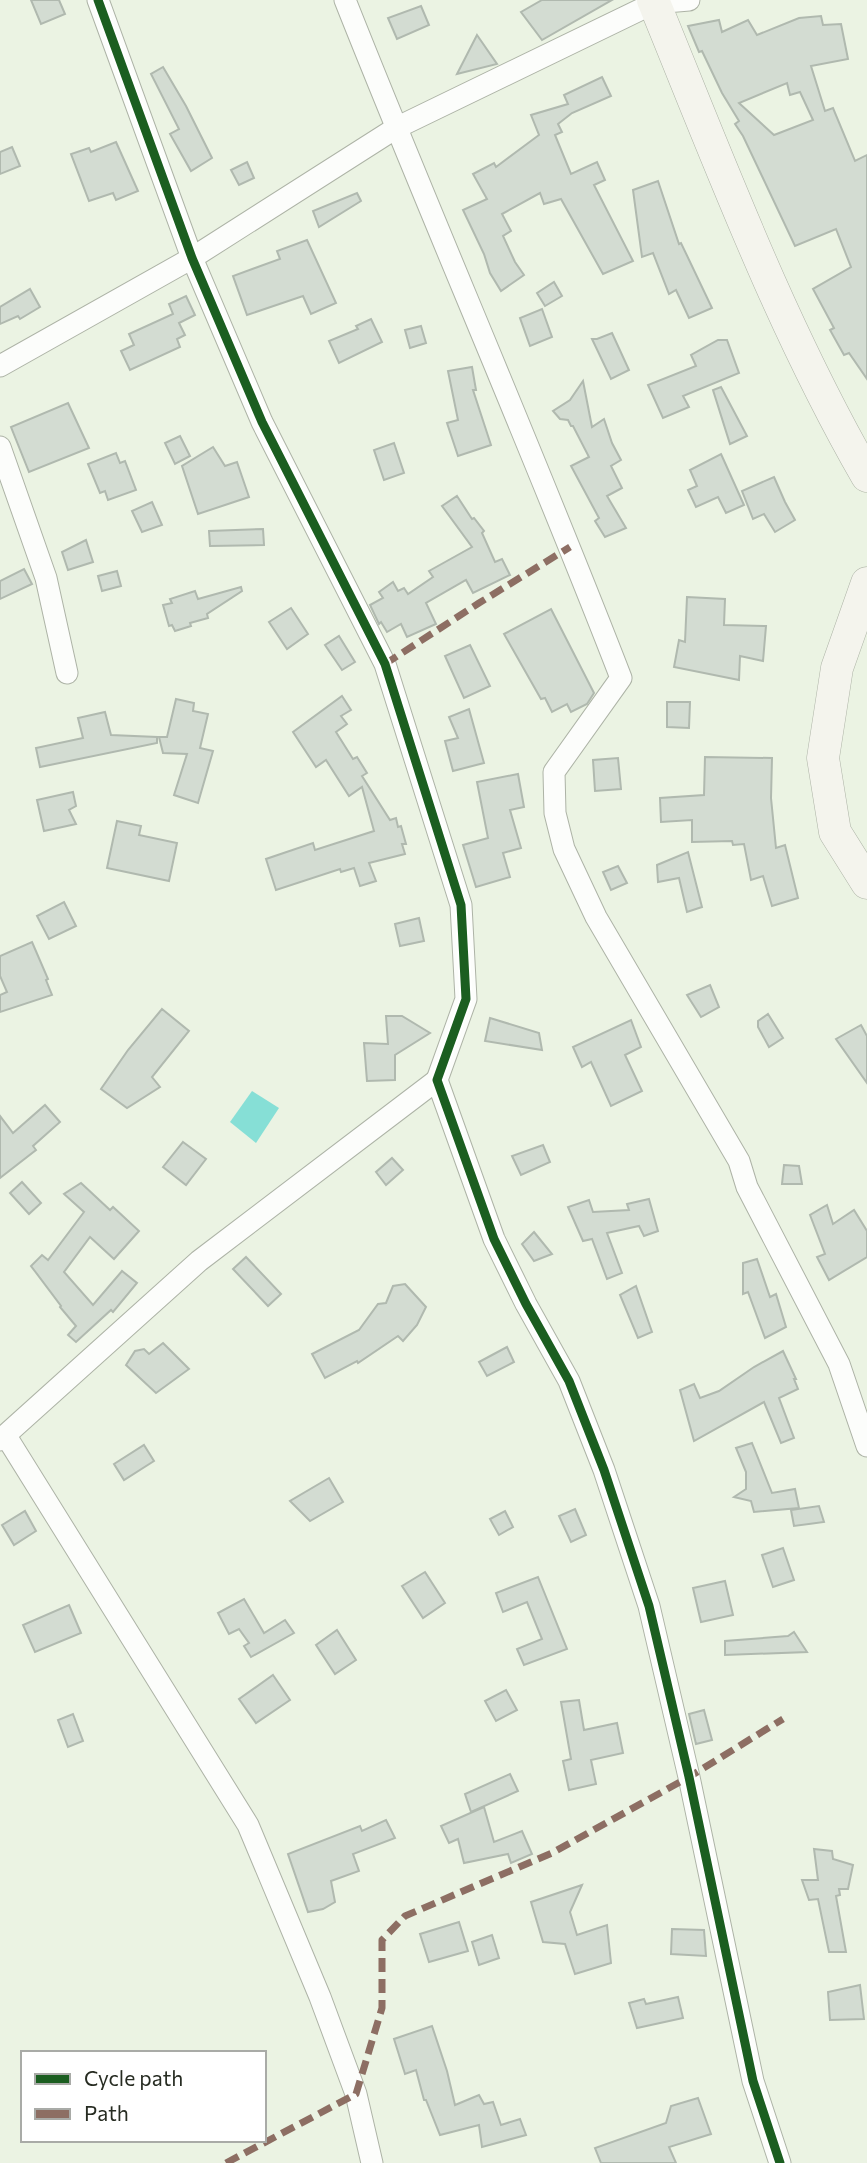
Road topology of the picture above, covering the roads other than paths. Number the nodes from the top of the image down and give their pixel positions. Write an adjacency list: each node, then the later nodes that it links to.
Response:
1 (98, 0): 6 (street)
2 (345, 0): 5 (street)
3 (689, 0): 4 (street)
4 (653, 1): 5 (street); 9 (street)
5 (396, 128): 6 (street); 15 (street)
6 (192, 258): 7 (street); 13 (street)
7 (0, 366)
8 (0, 447): 11 (street)
9 (867, 476)
10 (867, 583): 12 (street)
11 (67, 673)
12 (867, 883)
13 (437, 1080): 14 (street); 17 (street)
14 (3, 1438): 16 (street)
15 (867, 1446)
16 (372, 2163)
17 (780, 2163)

